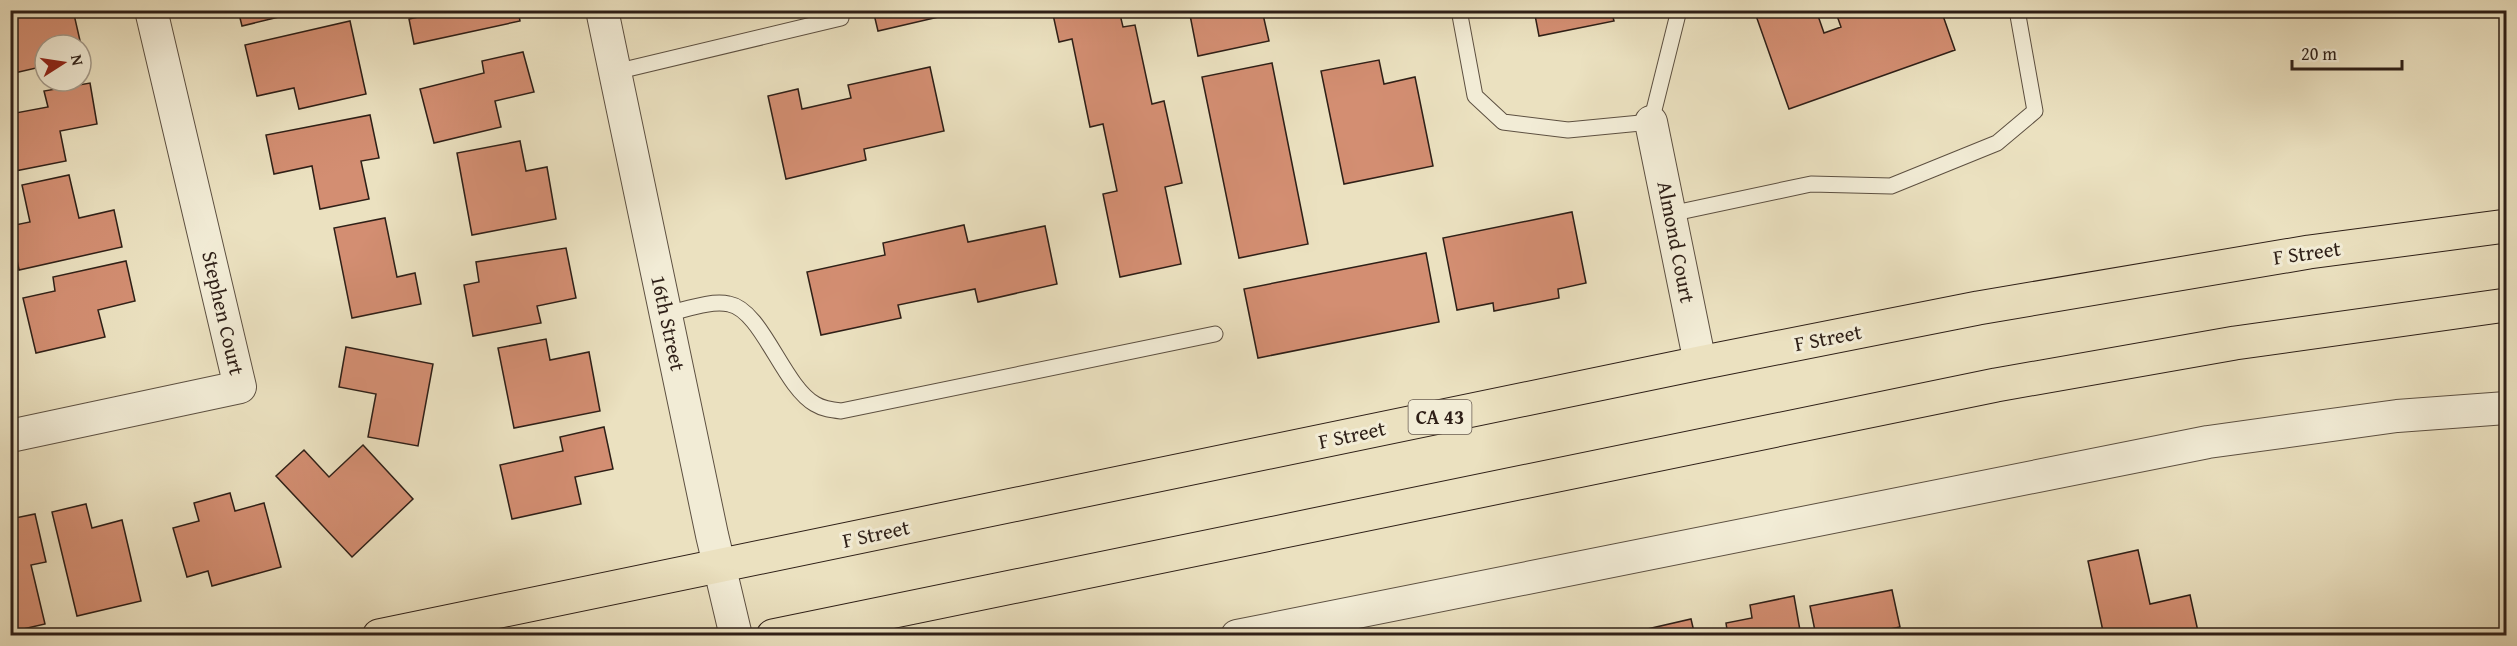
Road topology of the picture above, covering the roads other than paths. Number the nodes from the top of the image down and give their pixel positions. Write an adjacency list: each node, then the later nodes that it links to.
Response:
1 (151, 10): 16 (street, Stephen Court)
2 (602, 10): 7 (street, 16th Street)
3 (1459, 10): 8 (lane)
4 (1679, 10): 8 (lane)
5 (2017, 10): 9 (lane)
6 (841, 18): 7 (lane)
7 (615, 72): 12 (street, 16th Street)
8 (1651, 122): 9 (street, Almond Court)
9 (1670, 214): 14 (street, Almond Court)
10 (2506, 226): 14 (main road, F Street / CA 43)
11 (2506, 304): 20 (main road)
12 (666, 314): 13 (lane); 17 (street, 16th Street)
13 (1215, 334)
14 (1700, 363): 17 (main road, F Street / CA 43)
15 (2506, 408): 21 (street)
16 (10, 436)
17 (719, 566): 18 (main road, F Street / CA 43); 19 (street, 16th Street)
18 (379, 636)
19 (736, 636)
20 (773, 636)
21 (1237, 636)

